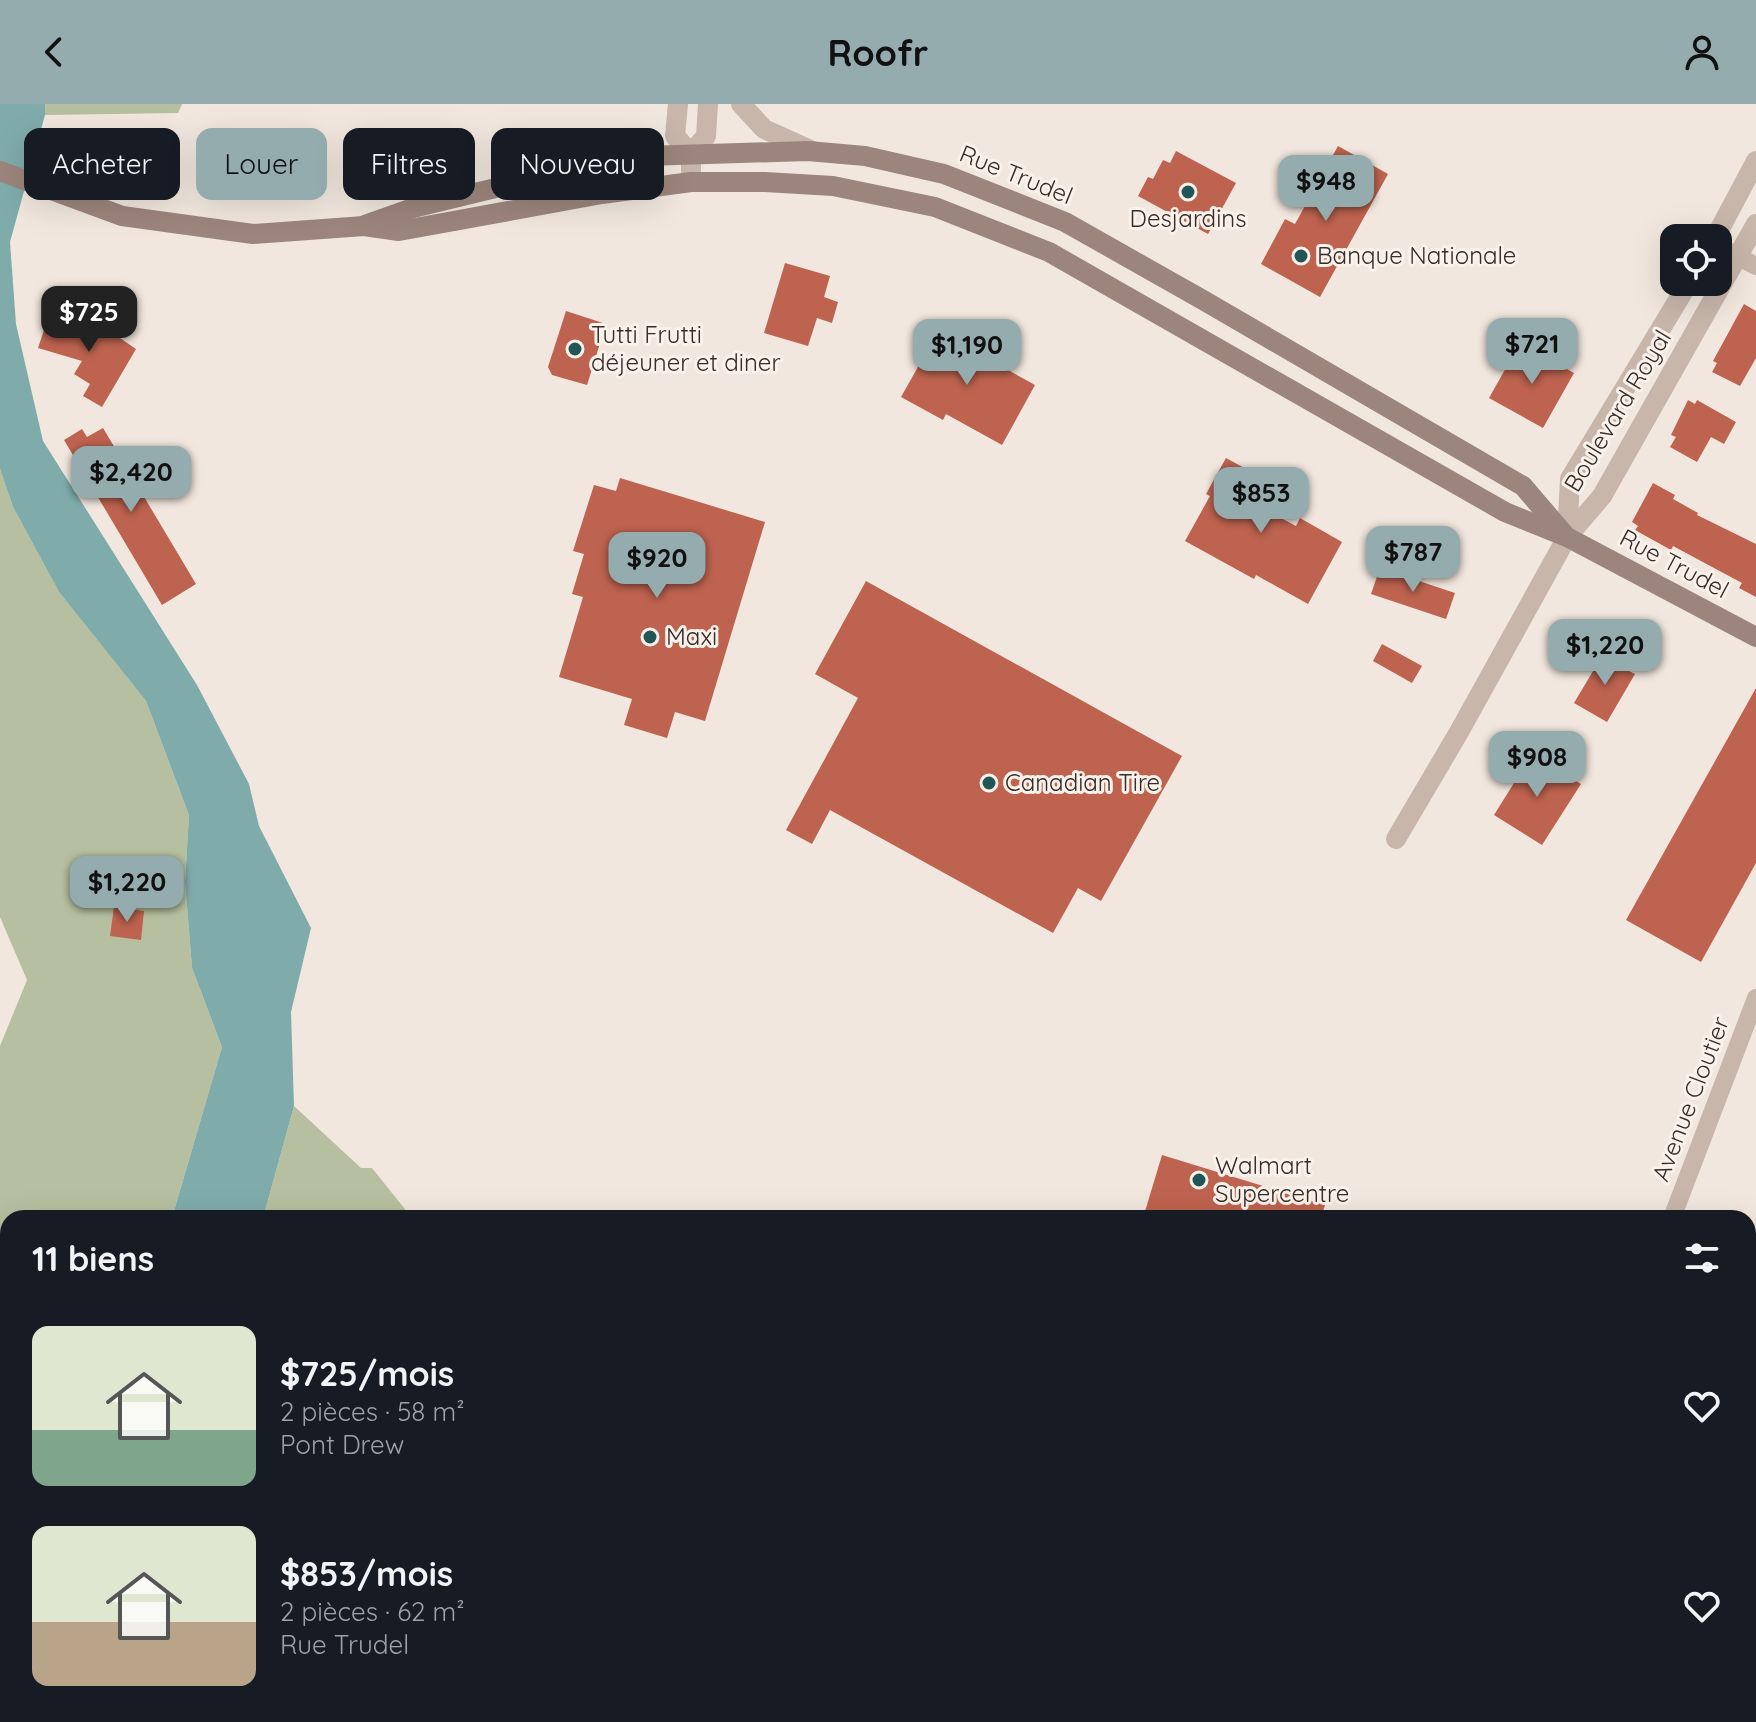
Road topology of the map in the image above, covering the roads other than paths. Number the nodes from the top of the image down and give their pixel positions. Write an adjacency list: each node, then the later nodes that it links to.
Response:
1 (678, 104): 5 (street)
2 (708, 104): 5 (street)
3 (741, 104): 4 (street)
4 (813, 151): 5 (main road, Rue Trudel); 14 (main road, Rue Trudel)
5 (691, 154): 8 (street); 11 (main road, Rue Trudel)
6 (1756, 161): 9 (street)
7 (0, 171): 11 (main road, Rue Trudel)
8 (691, 182): 11 (main road, Rue Trudel); 14 (main road, Rue Trudel)
9 (1722, 224)
10 (1756, 224): 12 (street, Boulevard Royal)
11 (364, 226)
12 (1747, 262): 14 (street, Boulevard Royal)
13 (1681, 296): 14 (street, Boulevard Royal)
14 (1567, 537): 15 (main road, Rue Trudel); 16 (street, Boulevard Royal)
15 (1756, 637)
16 (1396, 839)
17 (1756, 998): 18 (street, Avenue Cloutier)
18 (1675, 1210)

